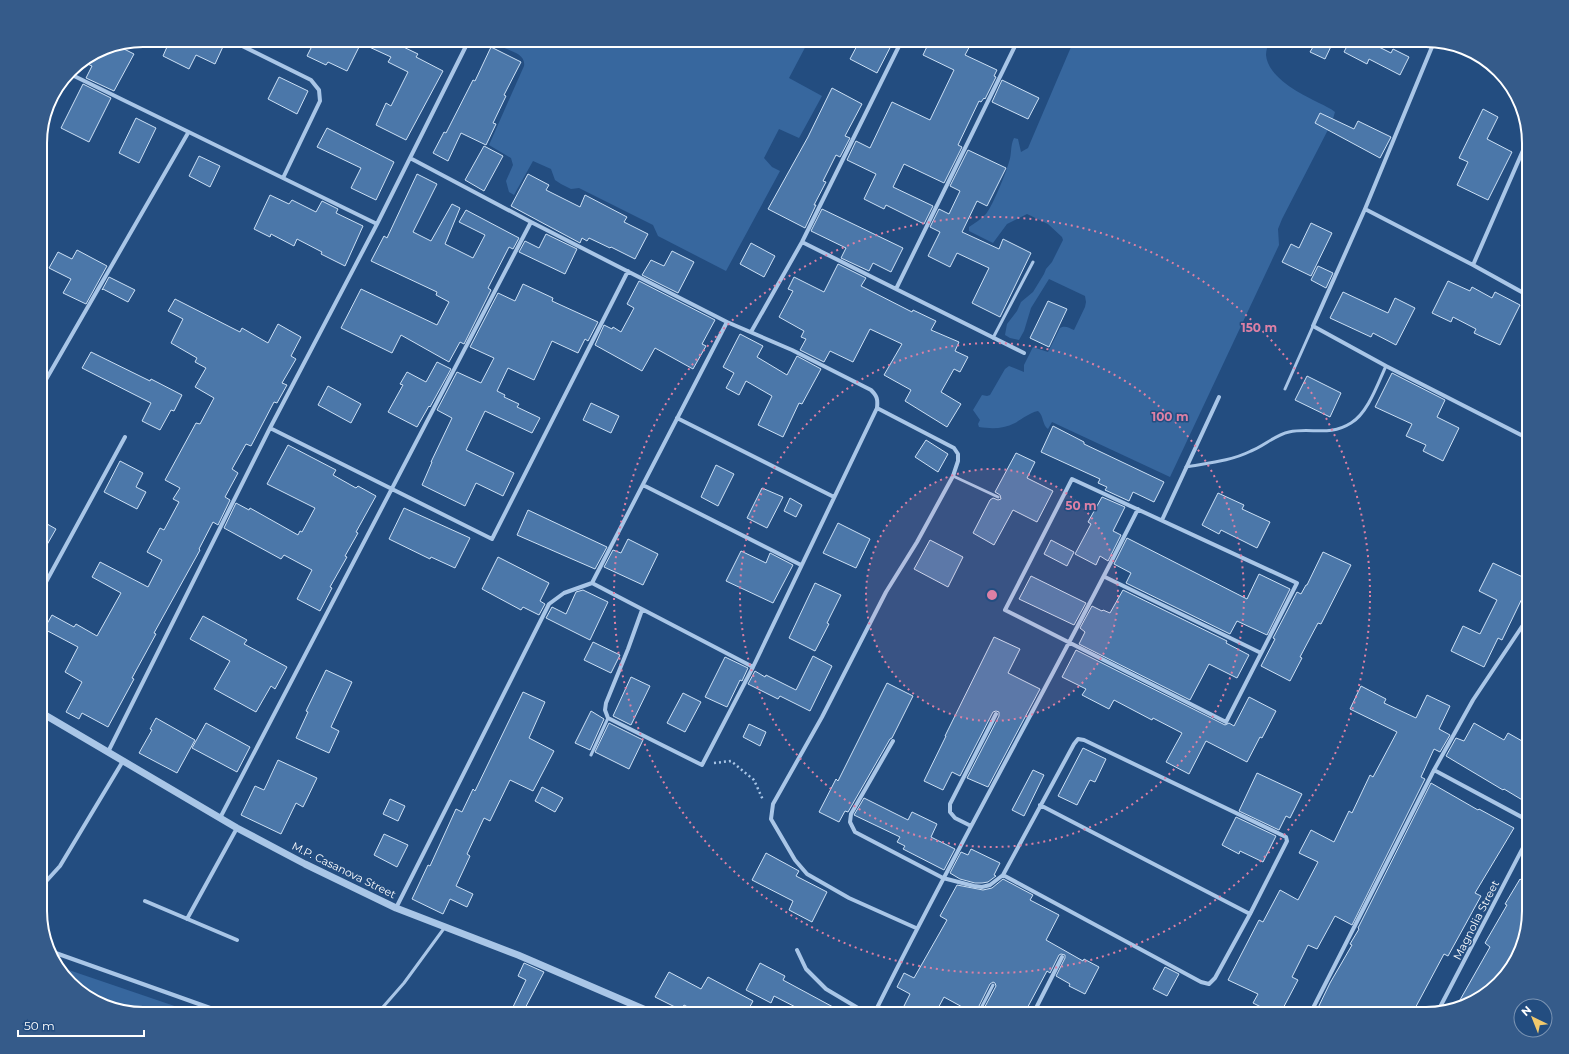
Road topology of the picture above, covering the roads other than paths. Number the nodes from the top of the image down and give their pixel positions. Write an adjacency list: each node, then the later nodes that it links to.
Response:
1 (244, 47): 10 (street)
2 (466, 47): 9 (street)
3 (899, 47): 14 (street)
4 (1015, 47): 18 (street)
5 (1432, 47): 11 (street)
6 (74, 77): 7 (street)
7 (188, 133): 10 (street); 26 (street)
8 (1522, 153): 16 (street)
9 (410, 158): 12 (street); 13 (street)
10 (283, 178): 13 (street)
11 (1365, 210): 16 (street); 21 (street)
12 (531, 222): 17 (street); 37 (street)
13 (377, 224): 31 (street)
14 (802, 242): 18 (street); 22 (street)
15 (1032, 262): 23 (lane)
16 (1474, 265): 19 (street)
17 (628, 270): 20 (street); 37 (street)
18 (896, 289): 23 (street)
19 (1522, 292)
20 (727, 322): 22 (street); 30 (street)
21 (1313, 326): 25 (street); 27 (lane)
22 (751, 332): 29 (street)
23 (993, 338): 24 (street)
24 (1024, 353)
25 (1386, 366): 32 (street); 34 (lane)
26 (47, 378)
27 (1285, 389)
28 (1219, 397): 34 (street)
29 (877, 408): 35 (street); 38 (street)
30 (677, 418): 36 (street); 38 (street)
31 (270, 428): 37 (street); 55 (street)
32 (1522, 436)
33 (124, 437): 44 (street)
34 (1186, 467): 41 (street)
35 (953, 476): 39 (lane); 73 (street)
36 (643, 485): 42 (street); 45 (street)
37 (392, 489): 61 (street)
38 (834, 497): 42 (street)
39 (998, 497)
40 (1138, 509): 41 (street); 43 (street); 48 (street)
41 (1162, 520): 49 (street)
42 (802, 565): 50 (street)
43 (1104, 577): 48 (street); 49 (street)
44 (47, 580)
45 (592, 583): 46 (street); 69 (street)
46 (642, 610): 50 (street); 53 (street)
47 (1522, 626): 58 (street)
48 (1069, 642): 49 (street); 62 (street)
49 (1261, 653)
50 (753, 667): 53 (street)
51 (996, 714): 62 (street)
52 (47, 716): 55 (street, M.P. Casanova Street)
53 (608, 718): 56 (lane)
54 (893, 742): 66 (street)
55 (108, 752): 57 (street, M.P. Casanova Street)
56 (591, 755)
57 (124, 761): 61 (street, M.P. Casanova Street); 67 (street)
58 (1434, 770): 60 (street); 87 (street)
59 (1040, 806): 65 (street); 70 (street); 70 (street)
60 (1522, 817)
61 (220, 818): 63 (street, M.P. Casanova Street)
62 (971, 826): 66 (street)
63 (237, 828): 69 (street, M.P. Casanova Street); 71 (street)
64 (1522, 849): 79 (street, Magnolia Street)
65 (1003, 874): 66 (street); 70 (street)
66 (943, 878): 73 (street)
67 (47, 880)
68 (145, 901): 71 (street)
69 (396, 908): 72 (street, M.P. Casanova Street)
70 (1250, 914)
71 (187, 919): 74 (street)
72 (445, 927): 81 (lane); 82 (street, M.P. Casanova Street)
73 (916, 928): 84 (street)
74 (237, 940)
75 (797, 950): 83 (street)
76 (57, 954): 80 (street)
77 (1062, 957): 86 (street)
78 (993, 985): 85 (lane)
79 (1441, 1006)
80 (207, 1007)
81 (383, 1007)
82 (638, 1007)
83 (856, 1007)
84 (877, 1007)
85 (982, 1007)
86 (1037, 1007)
87 (1314, 1007)

